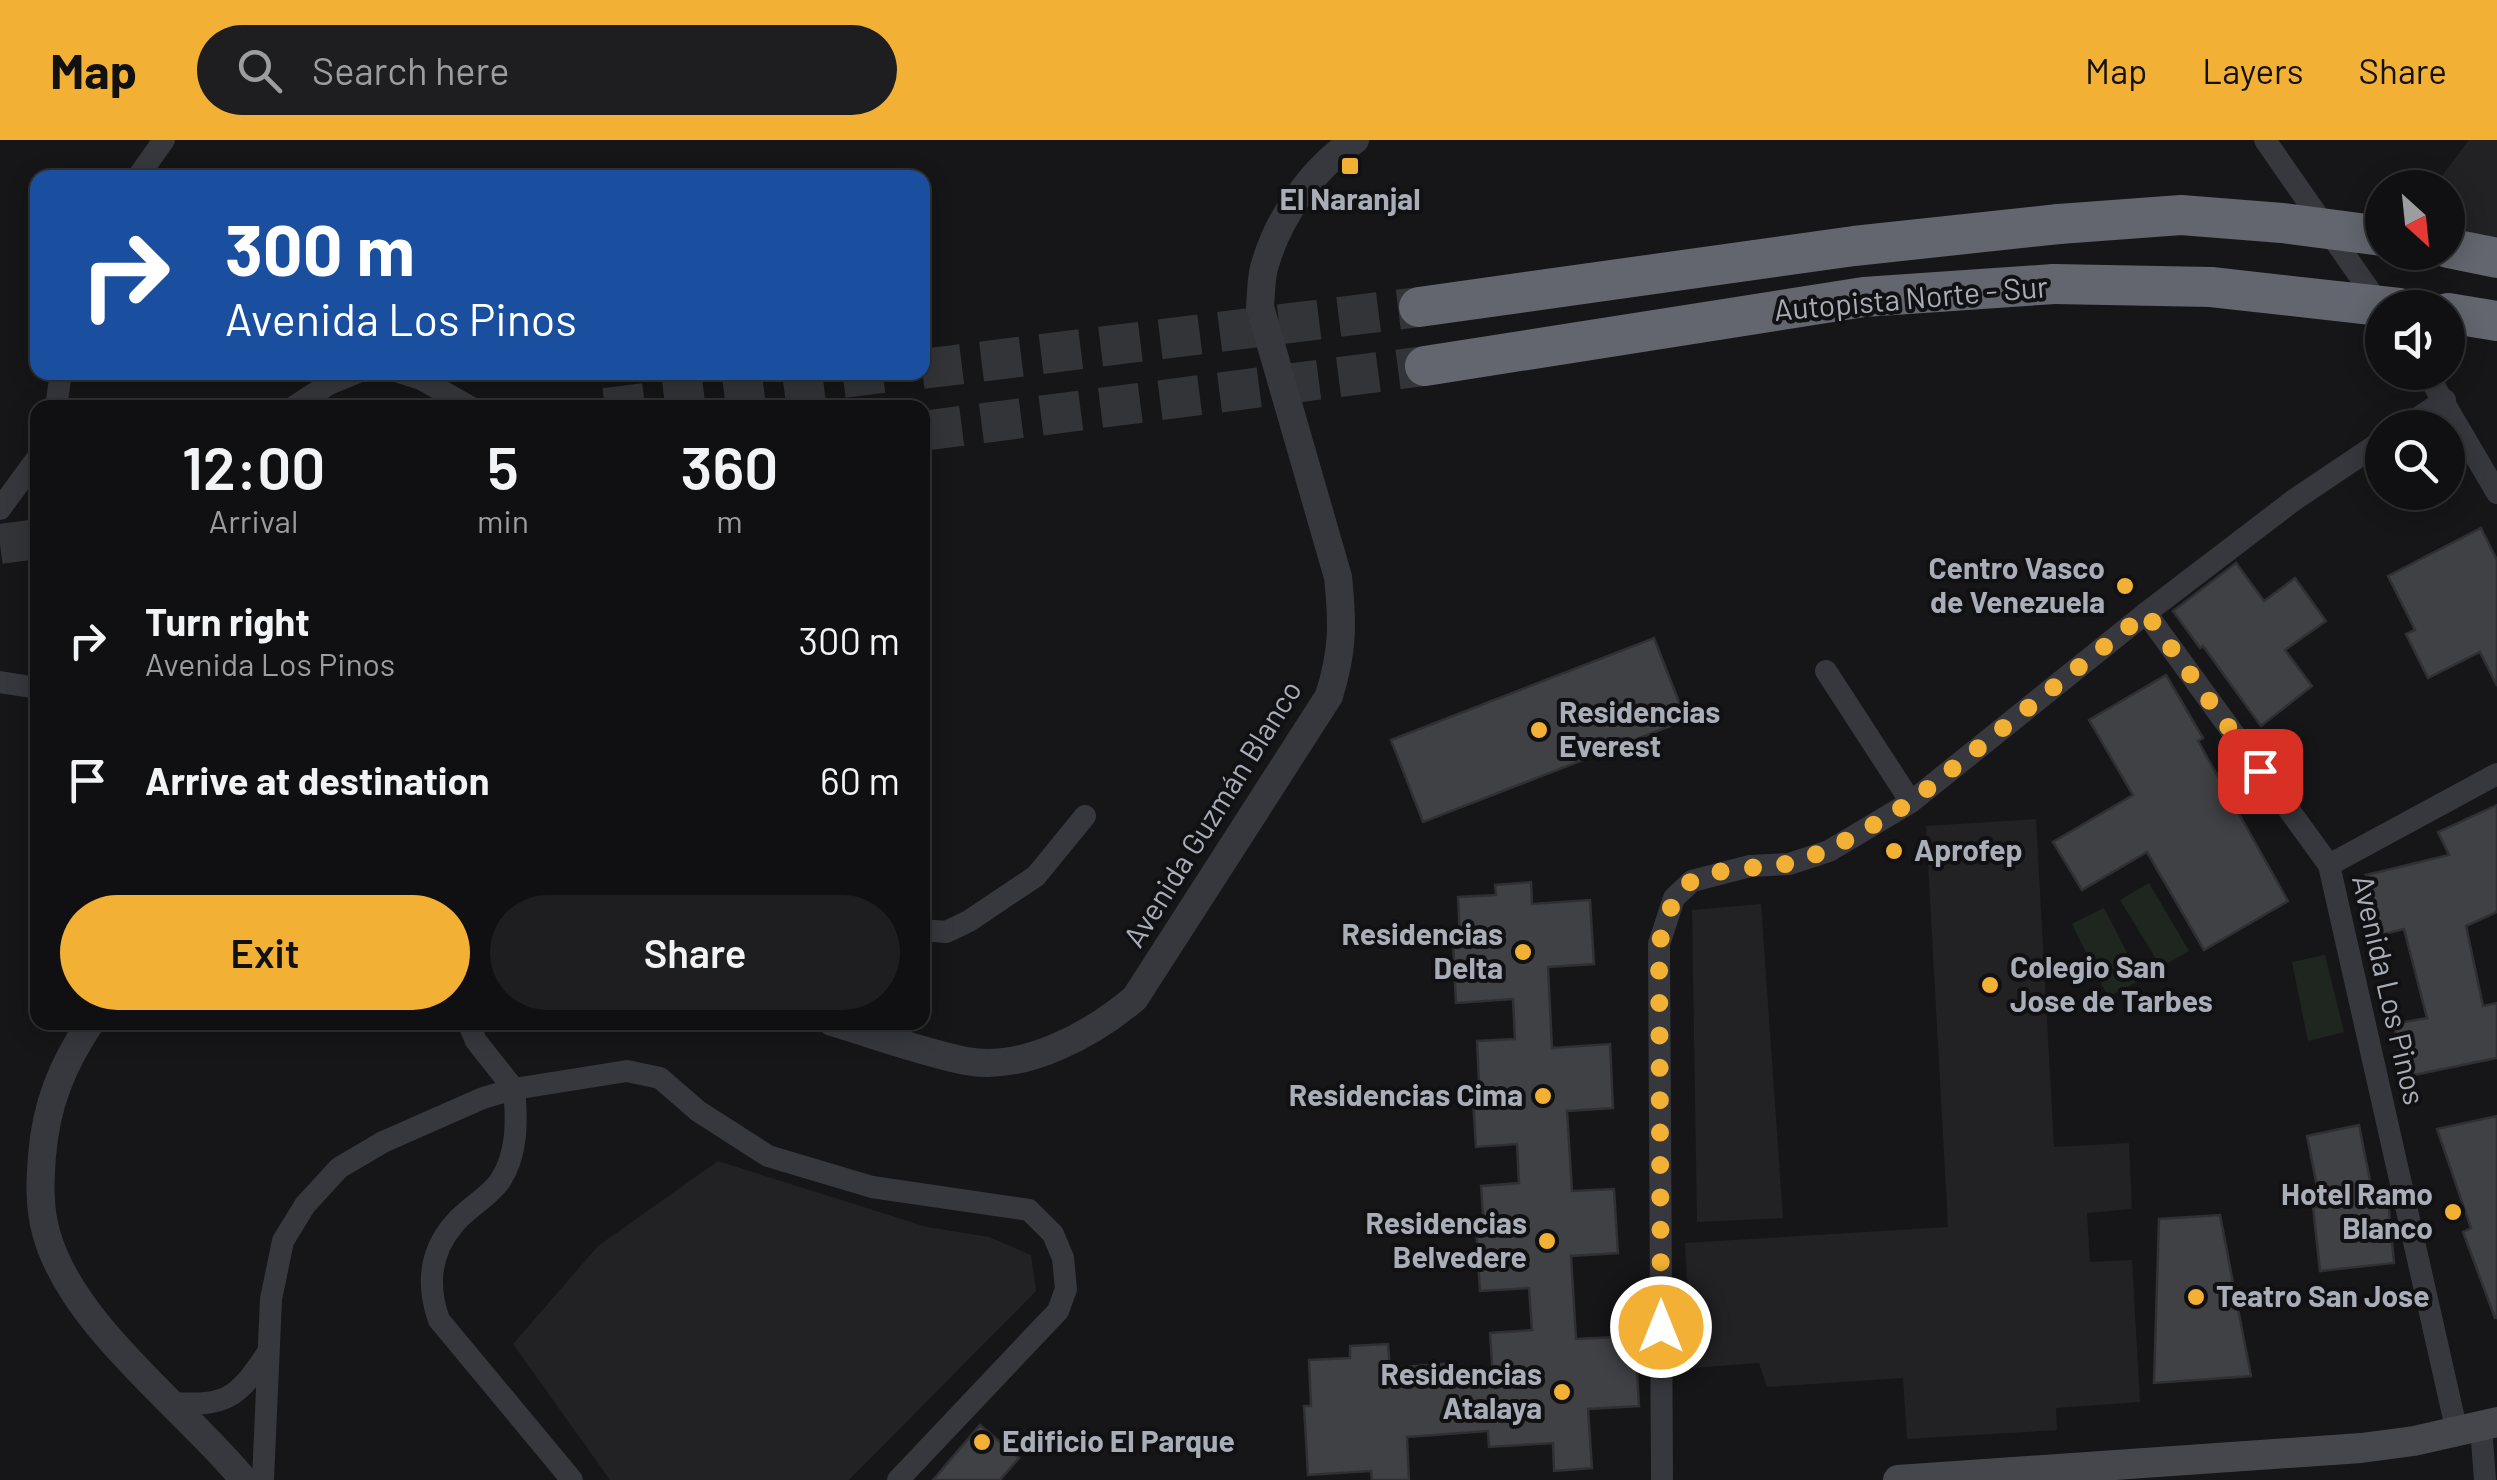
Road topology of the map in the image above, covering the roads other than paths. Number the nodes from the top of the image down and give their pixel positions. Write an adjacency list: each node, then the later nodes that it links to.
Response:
1 (164, 140): 4 (street)
2 (1354, 140): 36 (street, Avenida Guzmán Blanco)
3 (2265, 140): 8 (street)
4 (143, 170)
5 (2365, 234): 10 (highway, Autopista Norte - Sur, bridge)
6 (2465, 251): 7 (highway)
7 (2497, 258)
8 (2368, 290)
9 (2365, 304): 13 (highway, Autopista Norte - Sur, bridge)
10 (1419, 308)
11 (2465, 316): 12 (highway)
12 (2497, 321)
13 (1426, 366)
14 (339, 380): 17 (street)
15 (423, 380): 18 (street)
16 (2438, 390): 19 (street)
17 (304, 400)
18 (458, 400)
19 (2444, 400): 20 (street); 23 (street)
20 (2429, 410)
21 (2365, 452): 25 (street)
22 (30, 468): 24 (street)
23 (2497, 493)
24 (0, 508)
25 (2146, 613): 30 (street); 32 (street, Avenida Los Pinos)
26 (1826, 672): 30 (street)
27 (0, 682): 28 (street)
28 (30, 687)
29 (2497, 774): 32 (street)
30 (1911, 802): 46 (street)
31 (1084, 816): 33 (street)
32 (2329, 866): 40 (street, Avenida Los Pinos)
33 (930, 931)
34 (86, 1030): 39 (street)
35 (472, 1030): 37 (street)
36 (859, 1030)
37 (514, 1088): 38 (street); 44 (street); 45 (street)
38 (266, 1355): 39 (street); 43 (street)
39 (172, 1403): 42 (street)
40 (2478, 1427): 41 (main road); 48 (street, Avenida Los Pinos)
41 (1954, 1477): 47 (main road)
42 (244, 1480)
43 (263, 1480)
44 (572, 1480)
45 (898, 1480)
46 (1662, 1480)
47 (1898, 1480)
48 (2484, 1480)

